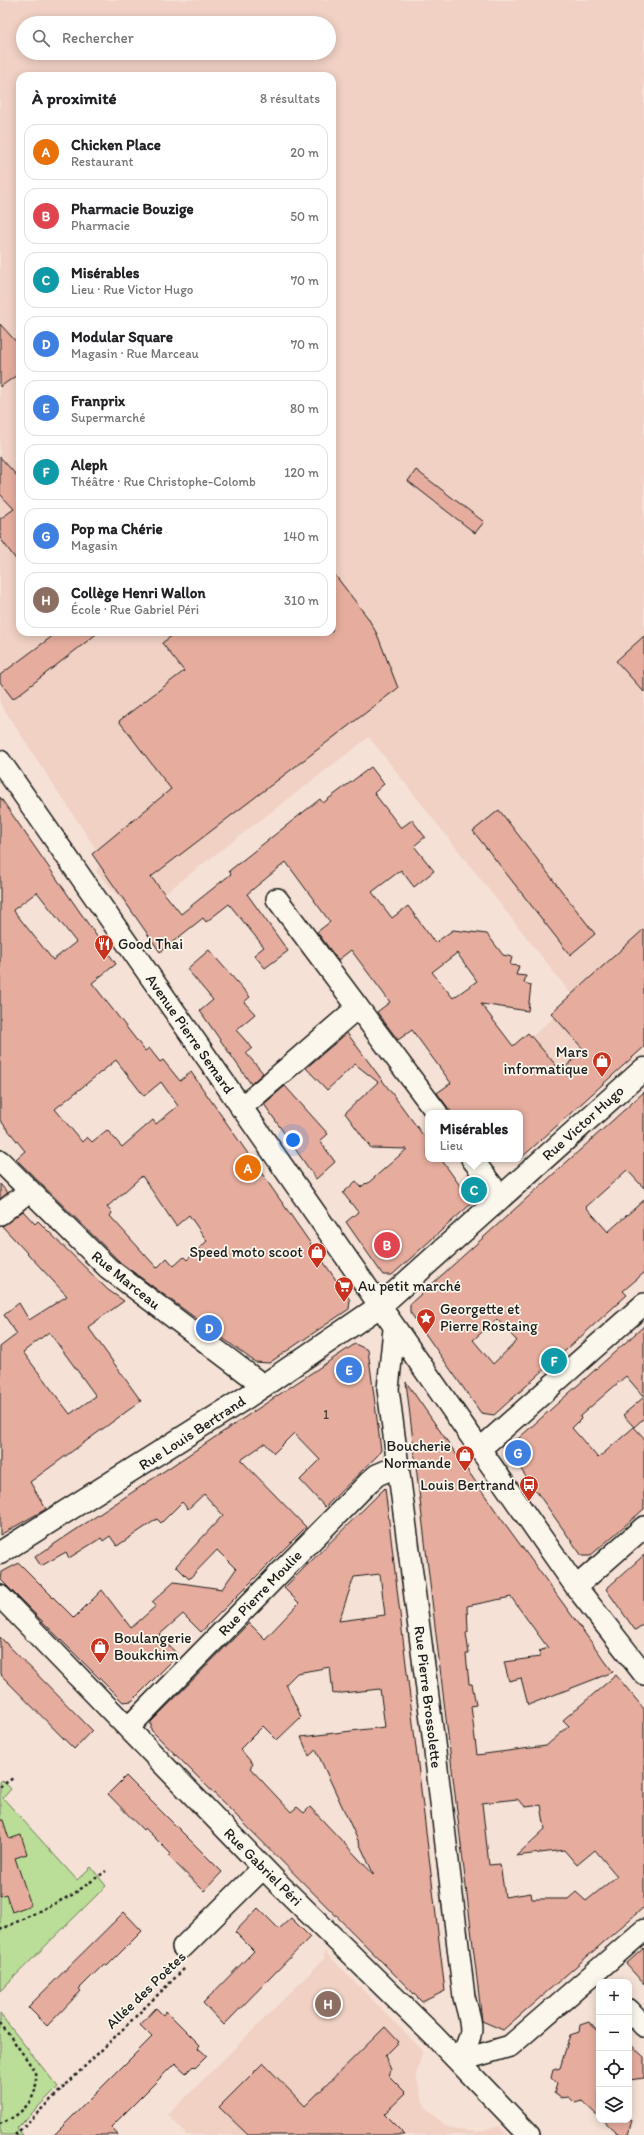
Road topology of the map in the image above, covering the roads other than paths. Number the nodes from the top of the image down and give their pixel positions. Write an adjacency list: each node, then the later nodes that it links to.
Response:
1 (0, 761): 5 (street, Avenue Pierre Semard)
2 (277, 898): 3 (street)
3 (358, 1007): 5 (street); 6 (street)
4 (644, 1069): 10 (main road, Rue Victor Hugo)
5 (241, 1108): 13 (street, Avenue Pierre Semard)
6 (435, 1110)
7 (0, 1161): 9 (street, Rue Marceau)
8 (474, 1162): 10 (street)
9 (29, 1191): 11 (street); 15 (street, Rue Marceau)
10 (501, 1197): 13 (main road, Rue Victor Hugo)
11 (0, 1214)
12 (644, 1304): 16 (street)
13 (380, 1306): 14 (street, Avenue Pierre Semard); 15 (main road, Rue Louis Bertrand)
14 (394, 1328): 16 (street, Avenue Pierre Semard); 17 (street, Rue Pierre Brossolette)
15 (264, 1386): 19 (main road, Rue Louis Bertrand)
16 (480, 1449): 20 (street, Avenue Pierre Semard)
17 (398, 1466): 23 (street, Rue Pierre Moulie); 30 (street, Rue Pierre Brossolette)
18 (644, 1527): 20 (street)
19 (0, 1553)
20 (576, 1587): 22 (street, Avenue Pierre Semard)
21 (0, 1596): 23 (street, Rue Gabriel Péri)
22 (644, 1674)
23 (128, 1728): 24 (street, Rue Gabriel Péri)
24 (263, 1868): 26 (street); 30 (street, Rue Gabriel Péri)
25 (644, 1930): 27 (street)
26 (187, 1954)
27 (600, 1977): 30 (street)
28 (632, 2013): 29 (street)
29 (644, 2026)
30 (459, 2061): 31 (street, Rue Gabriel Péri)
31 (529, 2135)

